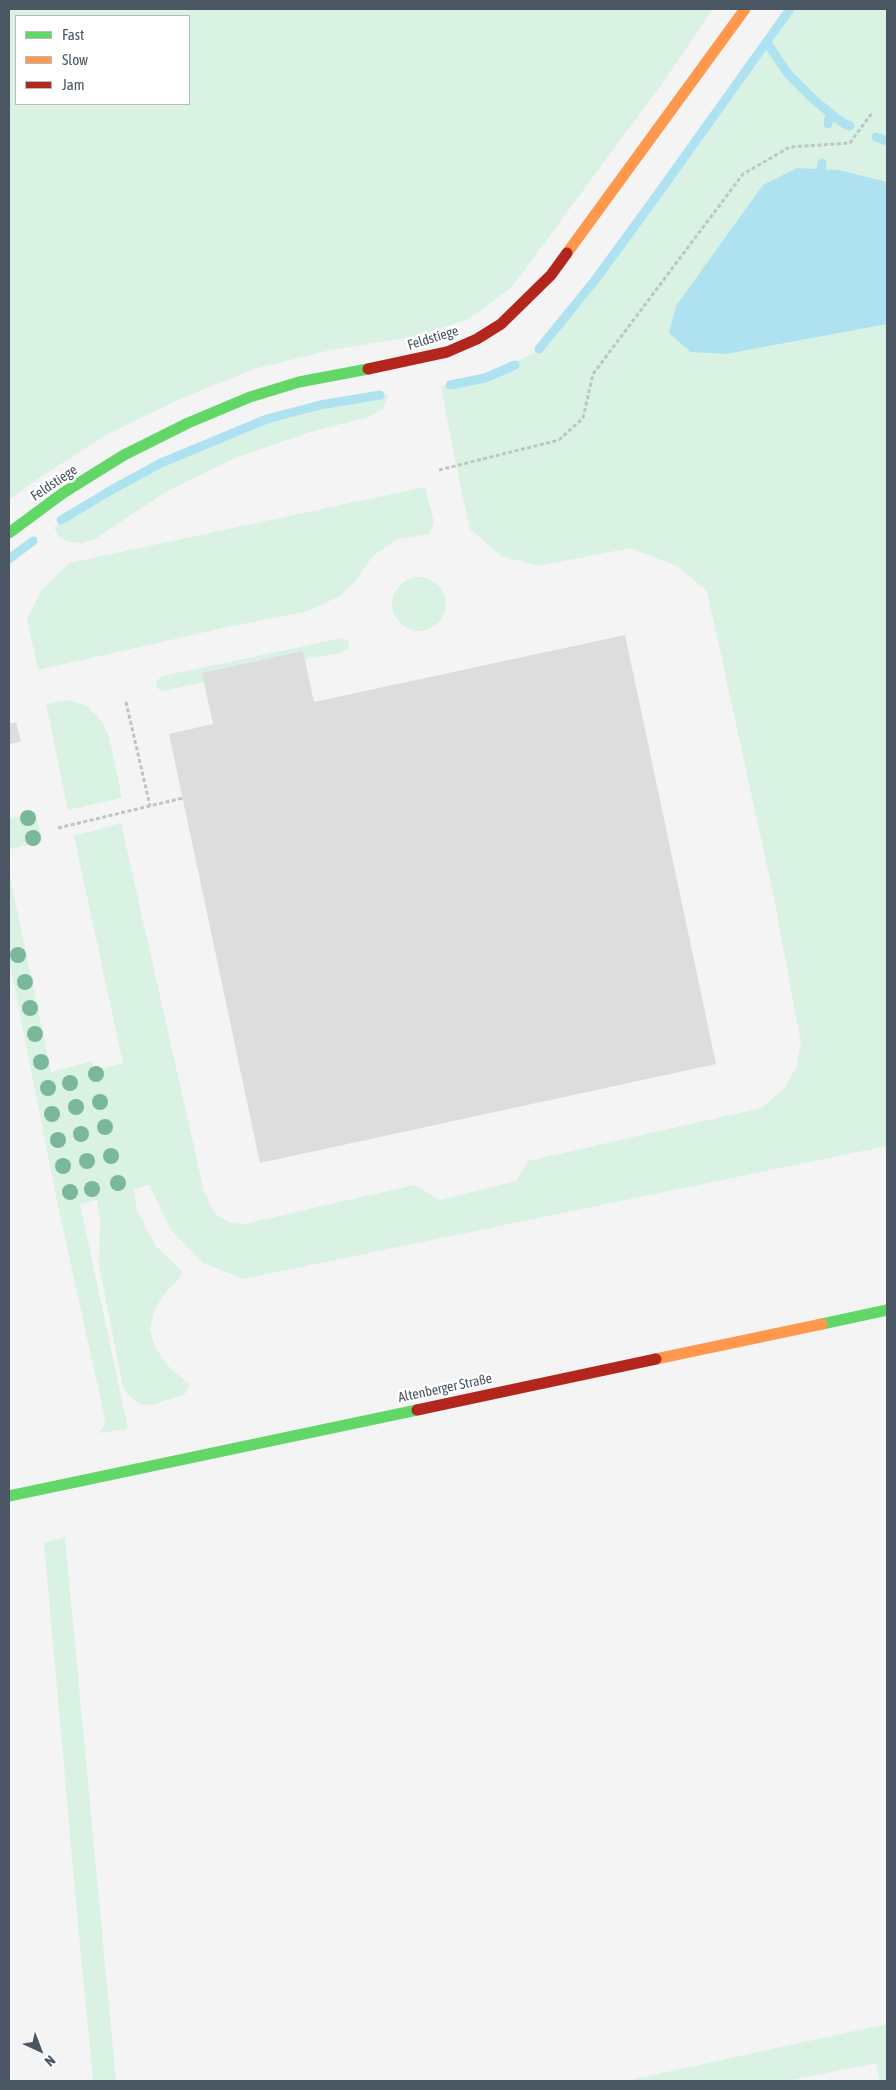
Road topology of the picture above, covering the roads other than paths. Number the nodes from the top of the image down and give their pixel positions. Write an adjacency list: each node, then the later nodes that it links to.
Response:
1 (745, 9): 2 (street, Feldstiege)
2 (9, 533)
3 (887, 1310): 4 (street, Altenberger Straße)
4 (9, 1496)

